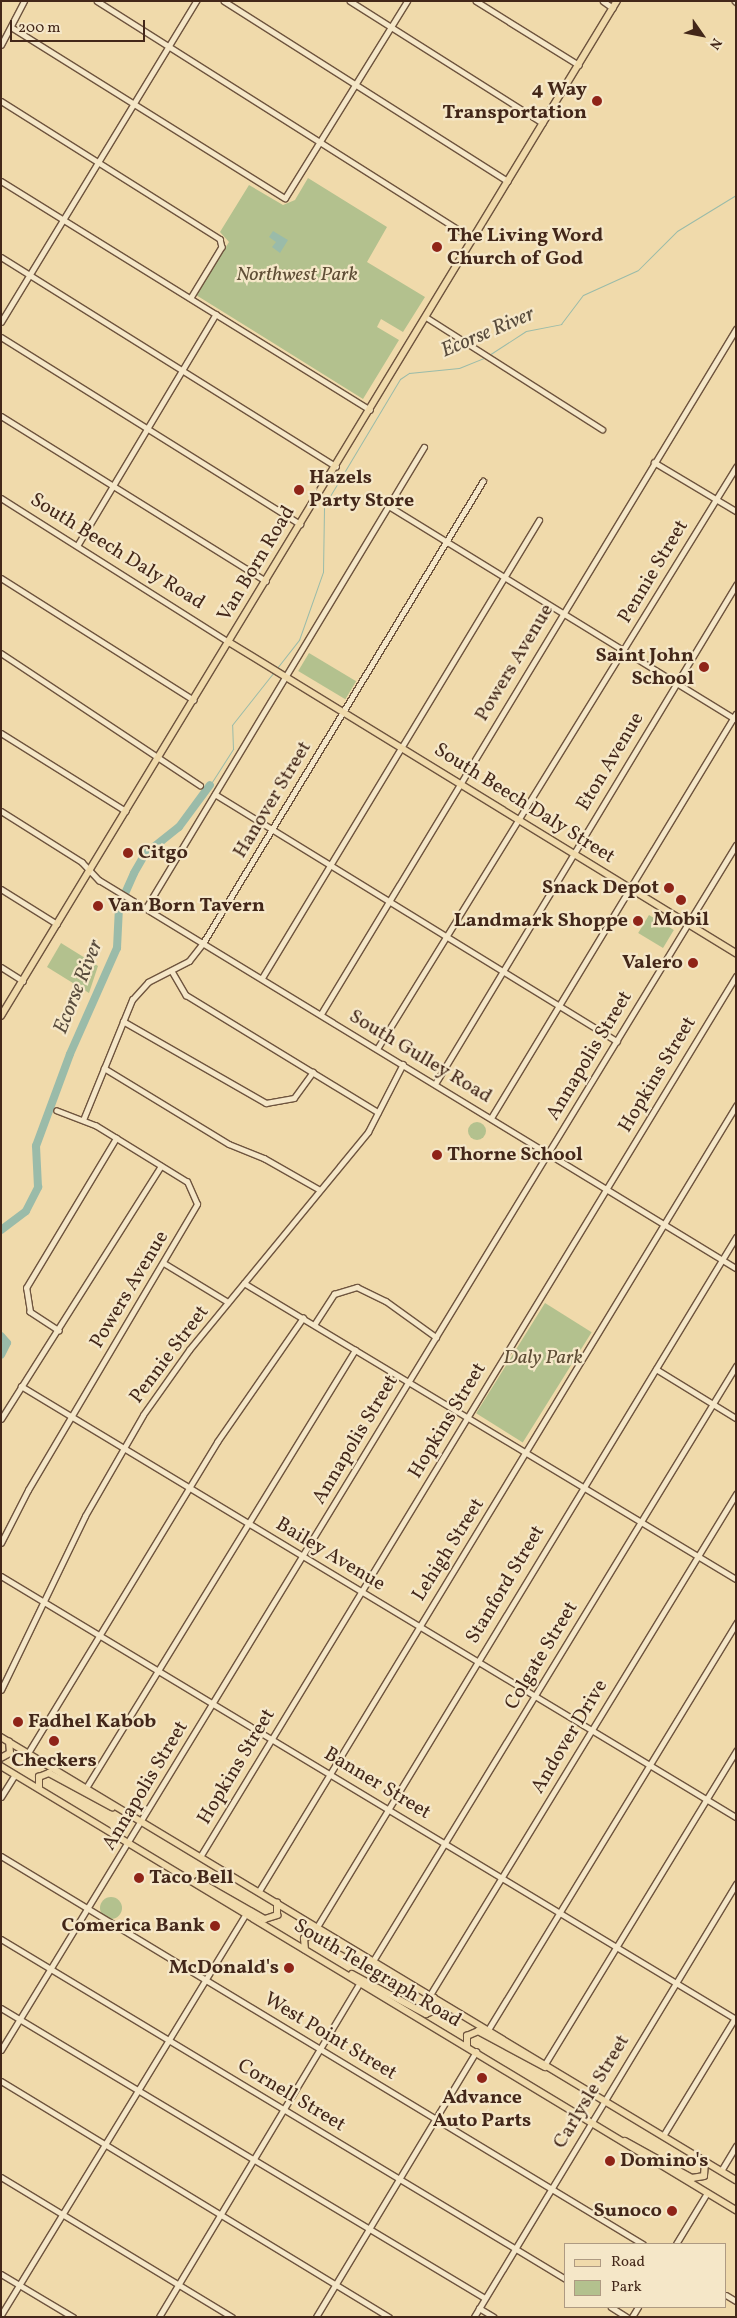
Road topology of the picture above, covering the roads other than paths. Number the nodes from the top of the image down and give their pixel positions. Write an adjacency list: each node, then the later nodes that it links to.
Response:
1 (24, 1): 11 (street)
2 (97, 1): 14 (street)
3 (196, 1): 14 (street)
4 (224, 1): 16 (street)
5 (350, 1): 12 (street)
6 (407, 1): 12 (street)
7 (476, 1): 15 (street)
8 (603, 1): 10 (street)
9 (617, 1): 10 (main road, Van Born Road)
10 (613, 8): 15 (main road, Van Born Road)
11 (11, 27): 13 (street); 18 (street)
12 (391, 27): 16 (street); 19 (street)
13 (1, 45)
14 (168, 47): 18 (street); 20 (street)
15 (578, 65): 19 (main road, Van Born Road)
16 (356, 85): 20 (street); 23 (street)
17 (1, 101): 21 (street)
18 (133, 104): 20 (street); 21 (street)
19 (543, 123): 23 (main road, Van Born Road)
20 (321, 143): 25 (street)
21 (98, 162): 24 (street); 28 (street)
22 (1, 181): 24 (street)
23 (508, 181): 25 (main road, Van Born Road)
24 (63, 219): 27 (street); 28 (street)
25 (473, 239): 30 (main road, Van Born Road)
26 (1, 257): 27 (street)
27 (29, 275): 31 (street); 34 (street)
28 (190, 298): 29 (street)
29 (216, 314): 34 (street); 35 (street)
30 (426, 317): 35 (main road, Van Born Road); 38 (street)
31 (1, 322)
32 (736, 329): 40 (street, Powers Avenue)
33 (1, 337): 37 (street)
34 (183, 369): 37 (street); 41 (street)
35 (370, 410): 41 (main road, Van Born Road)
36 (1, 416): 44 (street)
37 (148, 428): 44 (street); 50 (street)
38 (602, 429)
39 (424, 447): 47 (street)
40 (654, 462): 46 (street); 57 (street, Powers Avenue)
41 (336, 466): 50 (main road, Van Born Road)
42 (736, 467): 46 (street, Pennie Street)
43 (483, 481): 51 (street, Hanover Street)
44 (113, 485): 52 (street); 55 (street)
45 (1, 498): 52 (street, South Beech Daly Road)
46 (716, 499): 48 (street); 59 (street, Pennie Street)
47 (389, 506): 51 (street); 61 (street)
48 (736, 511)
49 (539, 520): 53 (street)
50 (300, 524): 55 (main road, Van Born Road)
51 (446, 542): 53 (street); 64 (street, Hanover Street)
52 (77, 546): 58 (street, South Beech Daly Road)
53 (504, 577): 57 (street); 67 (street)
54 (1, 578): 63 (street)
55 (266, 581): 58 (main road, Van Born Road)
56 (736, 585): 62 (street, Eton Avenue)
57 (562, 613): 59 (street); 69 (street, Powers Avenue)
58 (229, 642): 61 (main road, South Beech Daly Road); 63 (main road, Van Born Road)
59 (624, 651): 62 (street); 74 (street, Pennie Street)
60 (1, 653): 68 (street)
61 (286, 677): 64 (main road, South Beech Daly Road); 71 (street)
62 (676, 684): 65 (street); 77 (street, Eton Avenue)
63 (194, 700): 68 (main road, Van Born Road)
64 (344, 712): 67 (main road, South Beech Daly Street); 75 (street, Hanover Street)
65 (735, 717): 80 (street)
66 (1, 732): 73 (street)
67 (402, 748): 69 (main road, South Beech Daly Street); 78 (street)
68 (158, 759): 70 (street); 73 (main road, Van Born Road)
69 (460, 784): 74 (main road, South Beech Daly Street); 82 (street, Powers Avenue)
70 (200, 785)
71 (215, 794): 75 (street); 83 (street)
72 (1, 811): 79 (street, South Gulley Road)
73 (126, 811): 79 (main road, Van Born Road)
74 (518, 820): 77 (main road, South Beech Daly Street); 86 (street, Pennie Street)
75 (273, 829): 78 (street); 87 (street, Hanover Street)
76 (736, 845): 85 (street, Annapolis Street)
77 (573, 854): 80 (main road, South Beech Daly Street); 91 (street, Eton Avenue)
78 (331, 865): 82 (street); 93 (street)
79 (90, 870): 83 (street, South Gulley Road); 84 (main road, Van Born Road)
80 (630, 888): 85 (main road, South Beech Daly Street); 95 (street)
81 (1, 889): 84 (street)
82 (389, 901): 86 (street); 96 (street, Powers Avenue)
83 (146, 908): 87 (street, South Gulley Road)
84 (57, 924): 94 (main road, Van Born Road)
85 (688, 924): 88 (main road); 99 (street, Annapolis Street)
86 (446, 936): 91 (street); 100 (street, Pennie Street)
87 (203, 943): 90 (street, Hanover Street); 93 (street, South Gulley Road)
88 (736, 953)
89 (1, 967): 94 (street)
90 (172, 971): 98 (street, Hanover Street); 103 (street)
91 (502, 971): 95 (street); 104 (street, Eton Avenue)
92 (736, 976): 113 (street, Hopkins Street)
93 (262, 978): 96 (street, South Gulley Road)
94 (23, 981): 97 (main road, Van Born Road)
95 (559, 1005): 99 (street); 108 (street)
96 (320, 1014): 100 (street, South Gulley Road)
97 (1, 1016)
98 (123, 1021): 102 (street, Hanover Street); 103 (street)
99 (617, 1041): 111 (street, Annapolis Street)
100 (377, 1049): 101 (street, South Gulley Road)
101 (403, 1064): 104 (street, South Gulley Road); 107 (street, Pennie Street)
102 (104, 1068): 109 (street, Hanover Street); 114 (street)
103 (313, 1072): 107 (street)
104 (435, 1084): 108 (street, South Gulley Road)
105 (736, 1106): 115 (street, Lehigh Street)
106 (57, 1111): 109 (street, Powers Avenue)
107 (378, 1112): 114 (street, Pennie Street)
108 (492, 1118): 111 (street, South Gulley Road)
109 (83, 1120): 110 (street, Powers Avenue)
110 (116, 1138): 112 (street, Powers Avenue); 124 (street)
111 (549, 1153): 113 (street, South Gulley Road); 125 (street, Annapolis Street)
112 (161, 1166): 118 (street, Powers Avenue); 124 (street)
113 (607, 1189): 115 (street, South Gulley Road); 133 (street, Hopkins Street)
114 (320, 1190): 120 (street, Pennie Street)
115 (665, 1224): 117 (street, South Gulley Road); 137 (street, Lehigh Street)
116 (736, 1237): 117 (street, Stanford Street)
117 (722, 1259): 119 (street, South Gulley Road); 128 (street, Stanford Street)
118 (164, 1264): 121 (street); 132 (street, Powers Avenue)
119 (736, 1268)
120 (244, 1283): 121 (street, Pennie Street); 122 (street)
121 (228, 1302): 136 (street, Pennie Street)
122 (303, 1318): 123 (street); 138 (street)
123 (314, 1325): 125 (street); 126 (street)
124 (59, 1331): 130 (street)
125 (436, 1337): 129 (street, Annapolis Street)
126 (355, 1350): 129 (street); 141 (street)
127 (736, 1366): 131 (street, Colgate Street)
128 (656, 1369): 131 (street); 139 (street, Stanford Street)
129 (409, 1382): 133 (street); 144 (street, Annapolis Street)
130 (21, 1386): 132 (street, Bailey Avenue); 135 (street)
131 (713, 1404): 134 (street); 142 (street, Colgate Street)
132 (72, 1417): 136 (street, Bailey Avenue); 143 (street, Powers Avenue)
133 (468, 1417): 137 (street); 148 (street, Hopkins Street)
134 (736, 1418)
135 (1, 1419)
136 (123, 1448): 138 (street, Bailey Avenue); 149 (street, Pennie Street)
137 (526, 1452): 139 (street); 151 (street, Lehigh Street)
138 (189, 1488): 141 (street, Bailey Avenue); 152 (street)
139 (583, 1488): 142 (street); 153 (street, Stanford Street)
140 (736, 1494): 145 (street, Andover Drive)
141 (247, 1522): 144 (street, Bailey Avenue); 154 (street)
142 (640, 1522): 145 (street); 156 (street, Colgate Street)
143 (1, 1543)
144 (303, 1556): 148 (street, Bailey Avenue); 157 (street, Annapolis Street)
145 (698, 1556): 147 (street); 158 (street, Andover Drive)
146 (1, 1576): 149 (street, Banner Street)
147 (736, 1579)
148 (361, 1591): 151 (street, Bailey Avenue); 160 (street, Hopkins Street)
149 (43, 1602): 152 (street, Banner Street); 155 (street, Pennie Street)
150 (736, 1623): 165 (street)
151 (420, 1626): 153 (street, Bailey Avenue); 167 (street, Lehigh Street)
152 (100, 1635): 154 (street, Banner Street); 163 (street)
153 (478, 1660): 156 (street, Bailey Avenue); 173 (street, Stanford Street)
154 (157, 1670): 157 (street, Banner Street); 169 (street)
155 (1, 1690)
156 (536, 1694): 158 (street, Bailey Avenue); 177 (street, Colgate Street)
157 (214, 1704): 160 (street, Banner Street); 176 (street, Annapolis Street)
158 (592, 1730): 165 (street, Bailey Avenue); 182 (street, Andover Drive)
159 (1, 1737): 161 (main road, South Telegraph Road)
160 (272, 1739): 167 (street, Banner Street); 180 (street, Hopkins Street)
161 (9, 1742): 163 (main road, South Telegraph Road); 164 (main road)
162 (736, 1751): 172 (street)
163 (28, 1753): 169 (main road, South Telegraph Road)
164 (1, 1758)
165 (650, 1764): 172 (street, Bailey Avenue); 187 (street)
166 (1, 1766): 168 (main road, South Telegraph Road)
167 (330, 1774): 173 (street, Banner Street); 184 (street, Lehigh Street)
168 (15, 1775): 170 (main road, South Telegraph Road); 171 (street)
169 (86, 1788): 174 (main road, South Telegraph Road)
170 (40, 1790): 174 (main road); 178 (main road, South Telegraph Road)
171 (1, 1797)
172 (707, 1799): 175 (street, Bailey Avenue); 191 (street)
173 (389, 1809): 177 (street, Banner Street); 189 (street, Stanford Street)
174 (126, 1812): 176 (main road, South Telegraph Road)
175 (736, 1817)
176 (142, 1822): 178 (street, Annapolis Street); 180 (main road, South Telegraph Road)
177 (445, 1843): 182 (street, Banner Street); 193 (street, Colgate Street)
178 (129, 1844): 181 (main road, South Telegraph Road); 186 (street, Annapolis Street)
179 (1, 1856): 186 (street, West Point Street)
180 (200, 1857): 184 (main road, South Telegraph Road)
181 (184, 1876): 185 (main road); 188 (main road, South Telegraph Road)
182 (503, 1878): 187 (street, Banner Street); 200 (street, Andover Drive)
183 (736, 1884): 199 (street, Carlysle Street)
184 (259, 1891): 185 (main road, South Telegraph Road)
185 (276, 1902): 189 (main road, South Telegraph Road)
186 (88, 1909): 194 (street, Annapolis Street); 197 (street, West Point Street)
187 (560, 1912): 191 (street, Banner Street); 204 (street)
188 (246, 1914): 192 (main road, South Telegraph Road); 197 (street)
189 (317, 1926): 193 (main road, South Telegraph Road)
190 (1, 1939): 194 (street, Cornell Street)
191 (616, 1946): 199 (street, Banner Street); 210 (street)
192 (306, 1950): 195 (main road, South Telegraph Road); 196 (main road)
193 (373, 1961): 196 (main road, South Telegraph Road)
194 (51, 1969): 203 (street, Annapolis Street); 205 (street, Cornell Street)
195 (341, 1971): 198 (main road, South Telegraph Road); 200 (main road)
196 (397, 1975): 200 (main road, South Telegraph Road)
197 (206, 1979): 205 (street); 207 (street, West Point Street)
198 (360, 1982): 206 (main road, South Telegraph Road); 207 (street)
199 (676, 1982): 202 (street, Banner Street); 214 (street, Carlysle Street)
200 (432, 1997): 204 (main road, South Telegraph Road)
201 (1, 2008): 203 (street)
202 (736, 2018): 218 (street)
203 (20, 2020): 208 (street, Annapolis Street); 213 (street)
204 (488, 2030): 210 (main road, South Telegraph Road)
205 (168, 2039): 213 (street); 215 (street, Cornell Street)
206 (467, 2047): 209 (main road, South Telegraph Road); 211 (main road)
207 (320, 2049): 215 (street); 216 (street, West Point Street)
208 (1, 2050)
209 (476, 2052): 216 (street); 217 (main road, South Telegraph Road)
210 (545, 2064): 211 (main road, South Telegraph Road)
211 (552, 2068): 214 (main road, South Telegraph Road)
212 (1, 2081): 220 (street)
213 (137, 2089): 220 (street); 222 (street)
214 (605, 2100): 217 (street, Carlysle Street); 218 (main road, South Telegraph Road)
215 (284, 2108): 222 (street); 226 (street, Cornell Street)
216 (436, 2118): 226 (street); 228 (street, West Point Street)
217 (592, 2122): 219 (main road, South Telegraph Road); 228 (street, Carlysle Street)
218 (663, 2136): 223 (main road, South Telegraph Road)
219 (619, 2139): 223 (main road); 229 (main road, South Telegraph Road)
220 (104, 2143): 231 (street); 232 (street)
221 (736, 2146): 224 (street)
222 (253, 2160): 232 (street); 233 (street)
223 (705, 2161): 224 (main road, South Telegraph Road)
224 (721, 2171): 227 (main road, South Telegraph Road)
225 (1, 2177): 231 (street)
226 (399, 2178): 233 (street); 236 (street, Cornell Street)
227 (736, 2180)
228 (552, 2188): 234 (street, West Point Street); 236 (street, Carlysle Street)
229 (707, 2193): 230 (main road, South Telegraph Road); 235 (street)
230 (736, 2210)
231 (62, 2213): 239 (street); 241 (street)
232 (220, 2215): 239 (street); 240 (street)
233 (369, 2228): 240 (street); 242 (street)
234 (641, 2243)
235 (677, 2243)
236 (515, 2248): 238 (street, Cornell Street); 242 (street, Carlysle Street)
237 (1, 2274): 241 (street)
238 (564, 2278)
239 (178, 2284): 247 (street); 248 (street)
240 (336, 2284): 249 (street); 250 (street)
241 (20, 2285): 245 (street); 246 (street)
242 (485, 2298): 243 (street, Carlysle Street)
243 (479, 2308): 251 (street, Carlysle Street); 252 (street)
244 (612, 2308): 253 (street)
245 (1, 2315)
246 (73, 2317)
247 (159, 2317)
248 (232, 2317)
249 (316, 2317)
250 (389, 2317)
251 (474, 2317)
252 (494, 2317)
253 (627, 2317)

